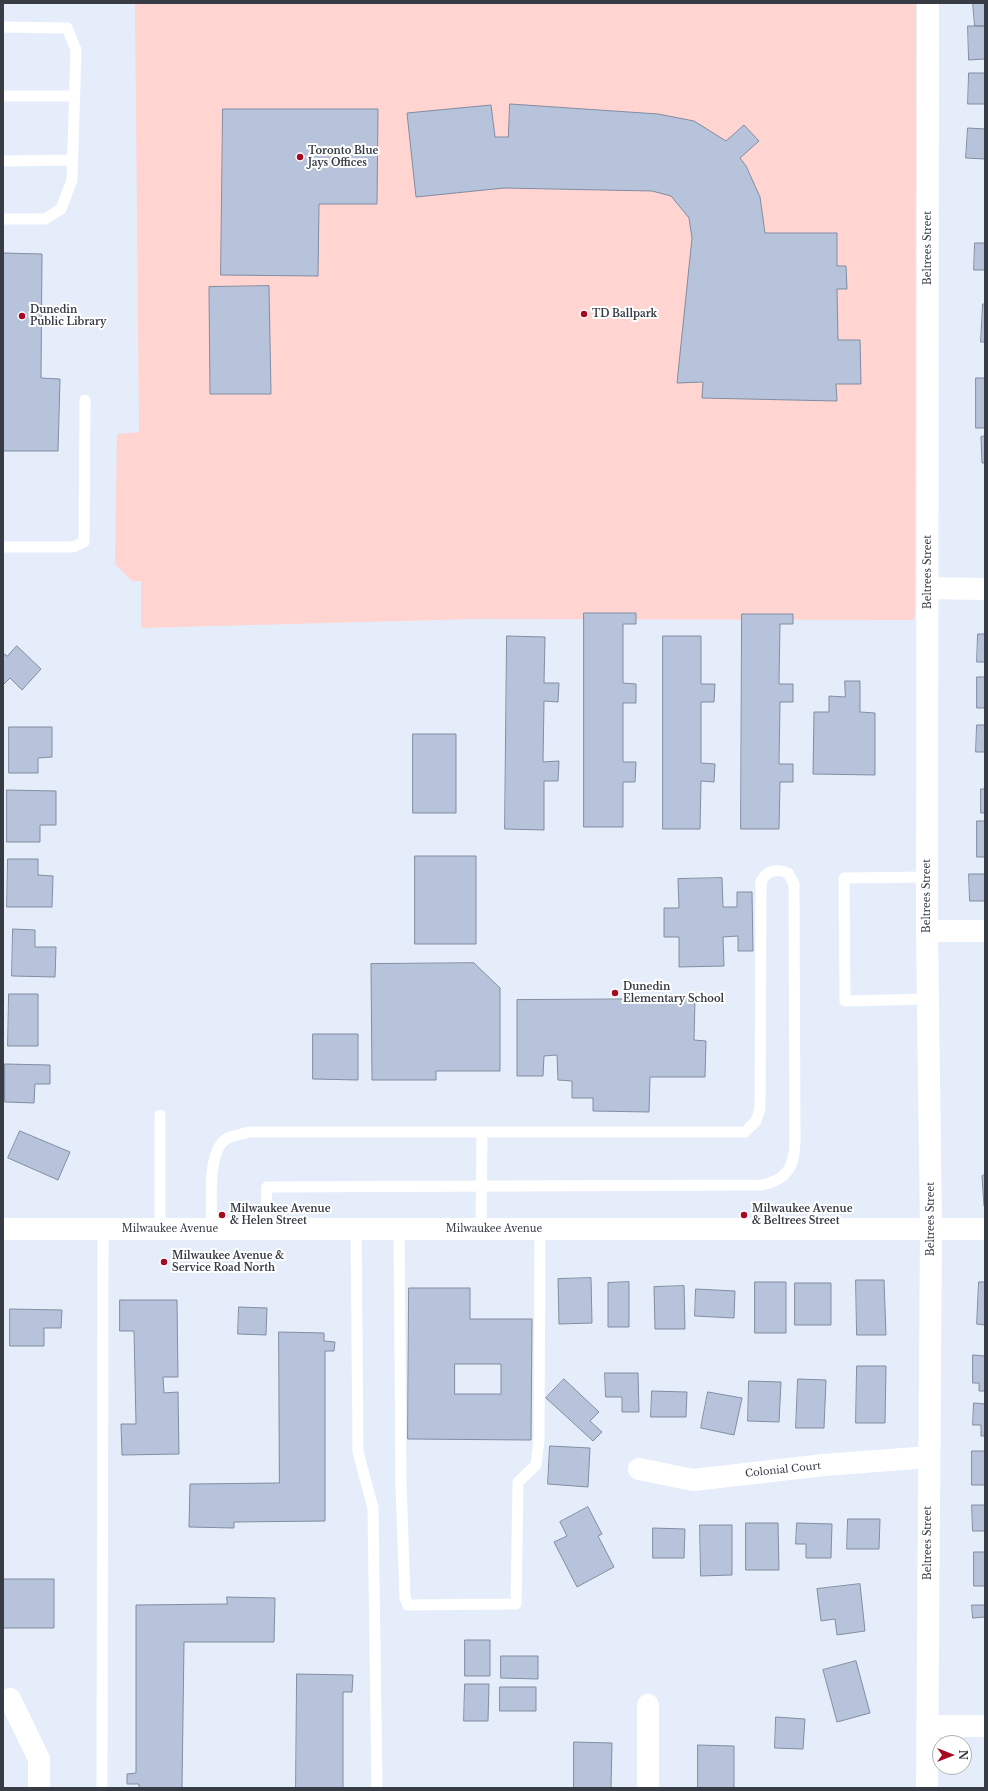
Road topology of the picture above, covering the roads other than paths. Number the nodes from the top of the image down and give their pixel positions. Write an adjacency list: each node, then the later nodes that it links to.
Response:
1 (928, 3): 10 (street, Beltrees Street)
2 (3, 27): 4 (lane)
3 (3, 96): 4 (lane)
4 (74, 96): 5 (lane)
5 (72, 160): 6 (lane); 7 (lane)
6 (3, 161)
7 (3, 220)
8 (85, 400): 9 (lane)
9 (3, 547)
10 (928, 588): 11 (street); 12 (street, Beltrees Street)
11 (985, 589)
12 (927, 877): 13 (street, Beltrees Street); 15 (lane)
13 (927, 931): 14 (street); 15 (street, Beltrees Street)
14 (985, 931)
15 (928, 999): 28 (street, Beltrees Street)
16 (160, 1115): 21 (lane)
17 (482, 1132): 18 (lane); 18 (lane); 22 (lane)
18 (481, 1186): 23 (lane); 26 (lane)
19 (3, 1229): 20 (street, Milwaukee Avenue)
20 (103, 1229): 21 (street, Milwaukee Avenue); 37 (lane)
21 (160, 1229): 22 (street, Milwaukee Avenue)
22 (212, 1229): 23 (street, Milwaukee Avenue)
23 (265, 1229): 24 (street, Milwaukee Avenue)
24 (356, 1229): 25 (street, Milwaukee Avenue); 38 (lane)
25 (399, 1229): 26 (street, Milwaukee Avenue); 27 (lane)
26 (481, 1229): 27 (street, Milwaukee Avenue)
27 (540, 1229): 28 (street, Milwaukee Avenue)
28 (931, 1229): 29 (street, Milwaukee Avenue); 30 (street, Beltrees Street)
29 (985, 1229)
30 (929, 1457): 31 (street, Colonial Court); 34 (street, Beltrees Street)
31 (639, 1469)
32 (10, 1700): 36 (street)
33 (648, 1705): 39 (street)
34 (927, 1726): 35 (street); 40 (street, Beltrees Street)
35 (985, 1726)
36 (39, 1788)
37 (102, 1788)
38 (377, 1788)
39 (648, 1788)
40 (927, 1788)

